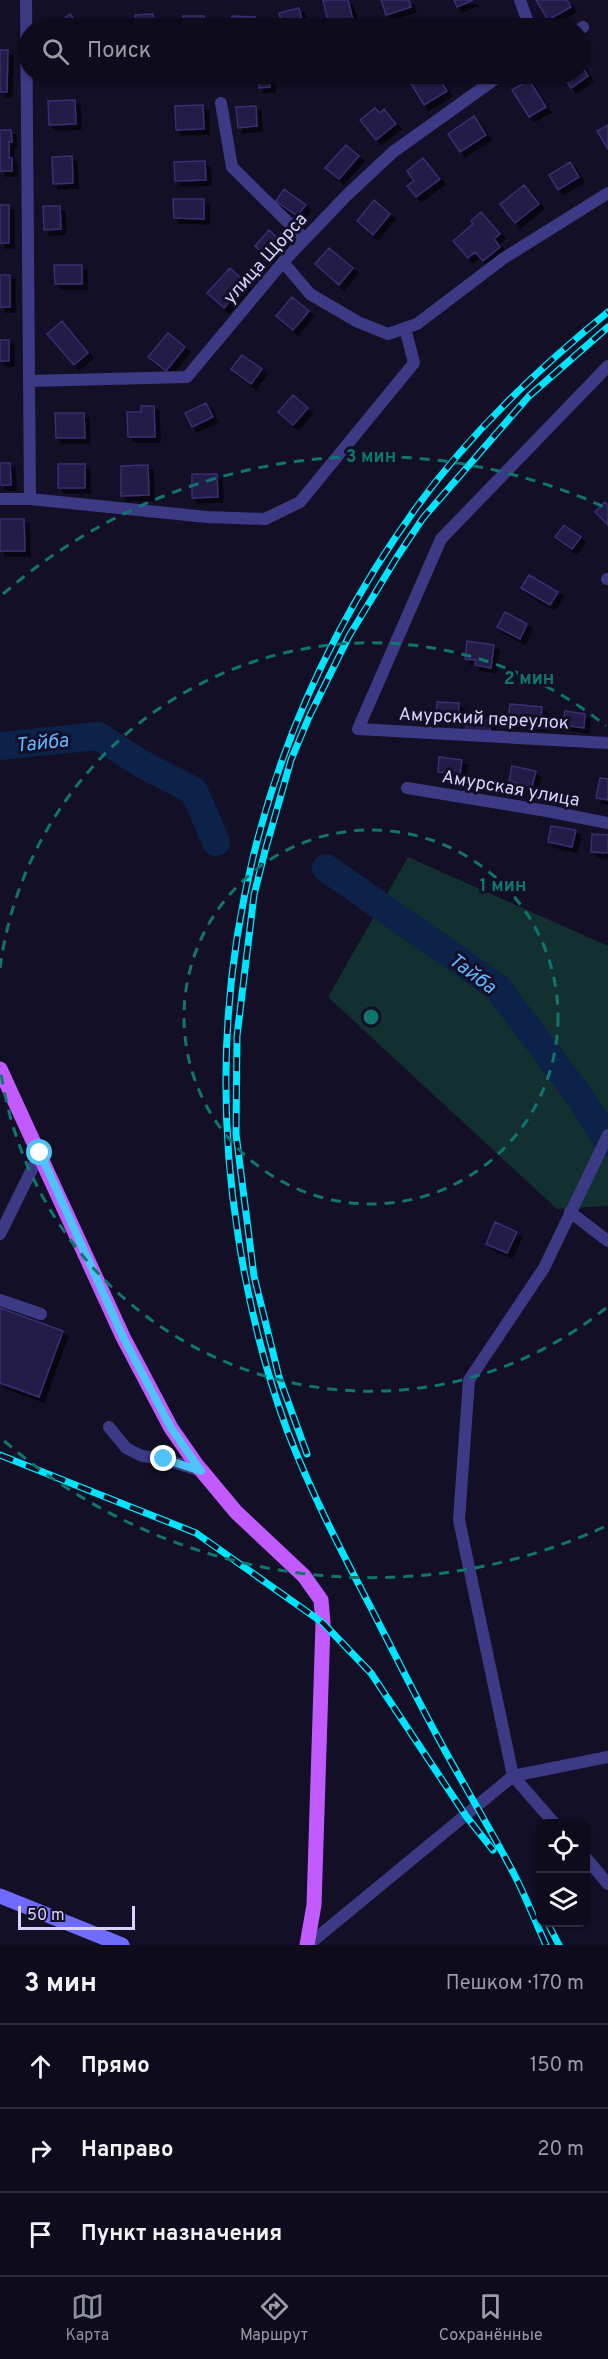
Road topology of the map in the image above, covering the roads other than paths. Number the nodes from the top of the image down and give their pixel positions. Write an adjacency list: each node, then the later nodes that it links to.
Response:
1 (26, 0): 3 (street)
2 (520, 0): 4 (street)
3 (26, 18)
4 (526, 18)
5 (27, 84): 13 (street)
6 (488, 84): 9 (street, улица Щорса)
7 (221, 103): 9 (street)
8 (608, 193): 11 (street)
9 (305, 239): 10 (street, улица Щорса)
10 (283, 262): 11 (street); 13 (street, улица Щорса)
11 (405, 328): 15 (street)
12 (608, 366): 16 (street, Амурский переулок)
13 (29, 381): 15 (street)
14 (0, 499): 15 (street)
15 (30, 499)
16 (608, 743)
17 (407, 788): 18 (street, Амурская улица)
18 (608, 823)
19 (0, 1069): 21 (main road)
20 (608, 1135): 22 (street)
21 (40, 1153): 23 (street); 28 (main road)
22 (570, 1212): 24 (street); 30 (street)
23 (0, 1234)
24 (608, 1241)
25 (0, 1300): 26 (street)
26 (41, 1314)
27 (109, 1427): 28 (street)
28 (201, 1471): 36 (main road)
29 (608, 1757): 30 (street)
30 (513, 1776): 31 (street); 36 (street)
31 (551, 1819)
32 (590, 1864): 33 (street)
33 (608, 1884)
34 (0, 1896): 35 (main road)
35 (122, 1945)
36 (307, 1945)

